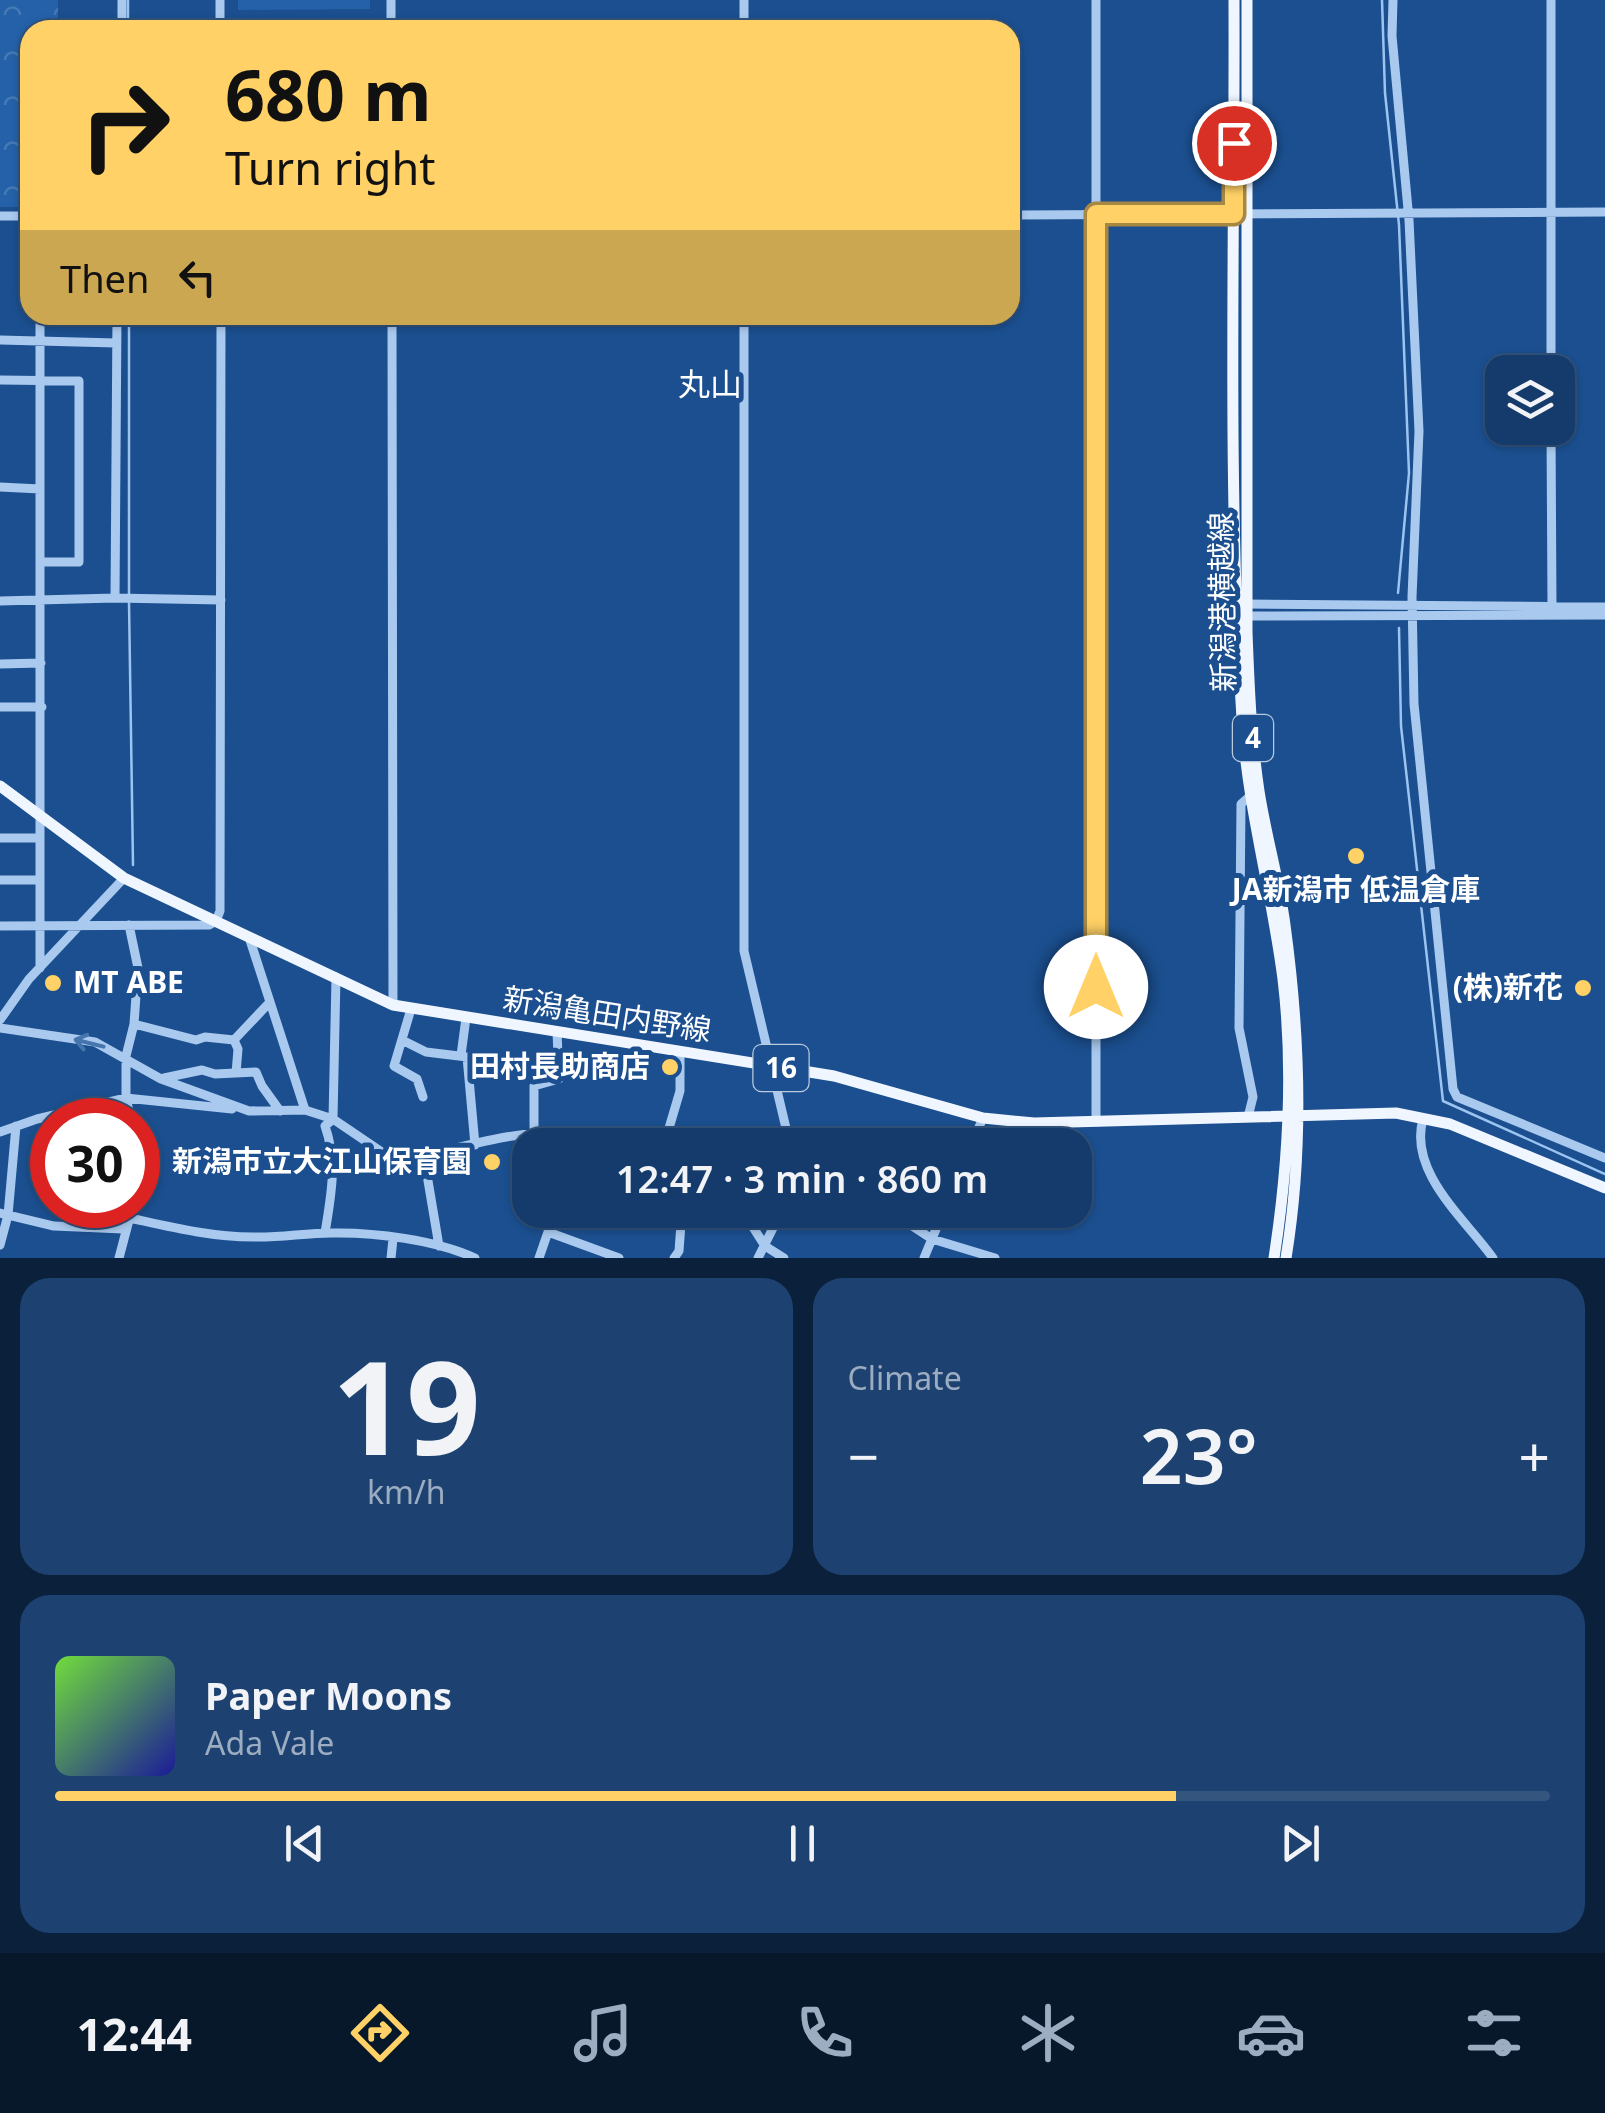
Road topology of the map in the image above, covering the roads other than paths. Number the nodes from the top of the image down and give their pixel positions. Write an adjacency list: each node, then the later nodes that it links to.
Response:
1 (1096, 0): 10 (street)
2 (1234, 0): 11 (main road, 新潟港横越線 / 4)
3 (1247, 0): 11 (main road, 新潟港横越線 / 4)
4 (1392, 0): 6 (street)
5 (1552, 0): 7 (street)
6 (1408, 212): 7 (street); 11 (street); 34 (street)
7 (1551, 212): 8 (street); 20 (street)
8 (1605, 212)
9 (1020, 214): 10 (street)
10 (1096, 214): 11 (street); 83 (street)
11 (1240, 214): 33 (main road, 新潟港横越線 / 4)
12 (40, 325): 18 (street)
13 (117, 325): 19 (street)
14 (221, 325): 28 (street)
15 (392, 325): 57 (street)
16 (744, 325): 68 (street)
17 (0, 340): 18 (street)
18 (40, 340): 19 (street); 22 (street)
19 (116, 343): 27 (street)
20 (1551, 355)
21 (0, 380): 22 (street)
22 (40, 380): 25 (street); 26 (street)
23 (1550, 445): 31 (street)
24 (0, 487): 25 (street)
25 (40, 489): 26 (street)
26 (41, 562): 30 (street)
27 (115, 598): 28 (street); 30 (street)
28 (220, 600): 48 (street)
29 (0, 601): 30 (street)
30 (40, 602): 36 (street)
31 (1552, 606): 32 (street); 34 (street)
32 (1605, 607)
33 (1242, 610): 34 (street); 41 (main road, 新潟港横越線 / 4); 77 (main road, 新潟港横越線 / 4)
34 (1414, 610): 35 (street); 93 (street)
35 (1605, 616)
36 (41, 663): 37 (street); 39 (street)
37 (0, 664)
38 (0, 707): 39 (street)
39 (42, 707): 42 (street)
40 (0, 786): 42 (main road, 新潟亀田内野線 / 16)
41 (1250, 796): 77 (main road, 新潟港横越線 / 4); 78 (street)
42 (40, 818): 44 (street); 45 (main road, 新潟亀田内野線 / 16)
43 (0, 838): 44 (street)
44 (40, 838): 47 (street)
45 (124, 878): 48 (main road, 新潟亀田内野線 / 16); 52 (street)
46 (0, 880): 47 (street)
47 (38, 880): 51 (street)
48 (216, 921): 49 (street); 53 (main road, 新潟亀田内野線 / 16)
49 (130, 925): 52 (street); 61 (street)
50 (0, 926): 51 (street)
51 (38, 926): 52 (street); 54 (street)
52 (80, 927): 54 (street)
53 (248, 937): 55 (main road, 新潟亀田内野線 / 16); 56 (street)
54 (40, 968): 60 (street)
55 (336, 977): 57 (main road, 新潟亀田内野線 / 16); 79 (street)
56 (270, 1002): 63 (street); 75 (street)
57 (392, 1005): 58 (main road, 新潟亀田内野線 / 16)
58 (411, 1009): 59 (main road, 新潟亀田内野線 / 16); 64 (street)
59 (466, 1018): 62 (main road, 新潟亀田内野線 / 16); 66 (street)
60 (0, 1024): 67 (street, one-way to 60)
61 (134, 1024): 63 (street); 67 (street)
62 (557, 1032): 65 (main road, 新潟亀田内野線 / 16); 85 (street)
63 (234, 1040): 69 (street)
64 (402, 1040): 66 (street); 72 (street)
65 (680, 1052): 68 (main road, 新潟亀田内野線 / 16); 86 (street)
66 (461, 1055): 91 (street)
67 (126, 1056): 70 (street); 71 (street)
68 (771, 1067): 80 (main road, 新潟亀田内野線 / 16); 87 (street)
69 (236, 1073): 70 (street); 74 (street)
70 (161, 1079): 76 (street)
71 (126, 1098)
72 (423, 1098)
73 (160, 1102): 76 (street)
74 (280, 1110): 75 (street); 76 (street)
75 (305, 1110): 79 (street)
76 (249, 1111)
77 (1293, 1115): 78 (main road, 新潟亀田内野線 / 16); 81 (main road, 新潟亀田内野線 / 16); 120 (main road, 新潟港横越線 / 4); 121 (main road, 新潟港横越線 / 4)
78 (1248, 1117): 83 (main road, 新潟亀田内野線 / 16)
79 (333, 1118): 92 (street); 104 (street)
80 (982, 1118): 83 (main road, 新潟亀田内野線 / 16); 88 (street)
81 (1423, 1119): 94 (main road, 新潟亀田内野線 / 16); 122 (street)
82 (30, 1122): 84 (street)
83 (1096, 1122)
84 (16, 1126): 89 (street); 95 (street)
85 (534, 1128)
86 (669, 1128)
87 (786, 1128)
88 (978, 1128)
89 (0, 1132)
90 (512, 1136): 91 (street)
91 (475, 1145): 92 (street)
92 (424, 1157): 108 (street)
93 (1605, 1158)
94 (1605, 1188)
95 (4, 1214): 96 (street); 107 (street)
96 (30, 1220)
97 (160, 1224): 104 (street)
98 (127, 1228): 110 (street)
99 (681, 1228): 115 (street)
100 (753, 1228): 109 (street)
101 (774, 1228): 109 (street)
102 (914, 1228): 106 (street)
103 (937, 1228): 106 (street)
104 (325, 1233): 105 (street)
105 (393, 1239): 108 (street); 111 (street)
106 (932, 1240): 118 (street); 119 (street)
107 (0, 1245)
108 (439, 1246): 112 (street)
109 (765, 1246): 116 (street); 117 (street)
110 (119, 1258)
111 (392, 1258)
112 (476, 1258)
113 (539, 1258): 114 (street)
114 (619, 1258)
115 (674, 1258)
116 (758, 1258)
117 (784, 1258)
118 (924, 1258)
119 (994, 1258)
120 (1274, 1258)
121 (1286, 1258)
122 (1492, 1258)

